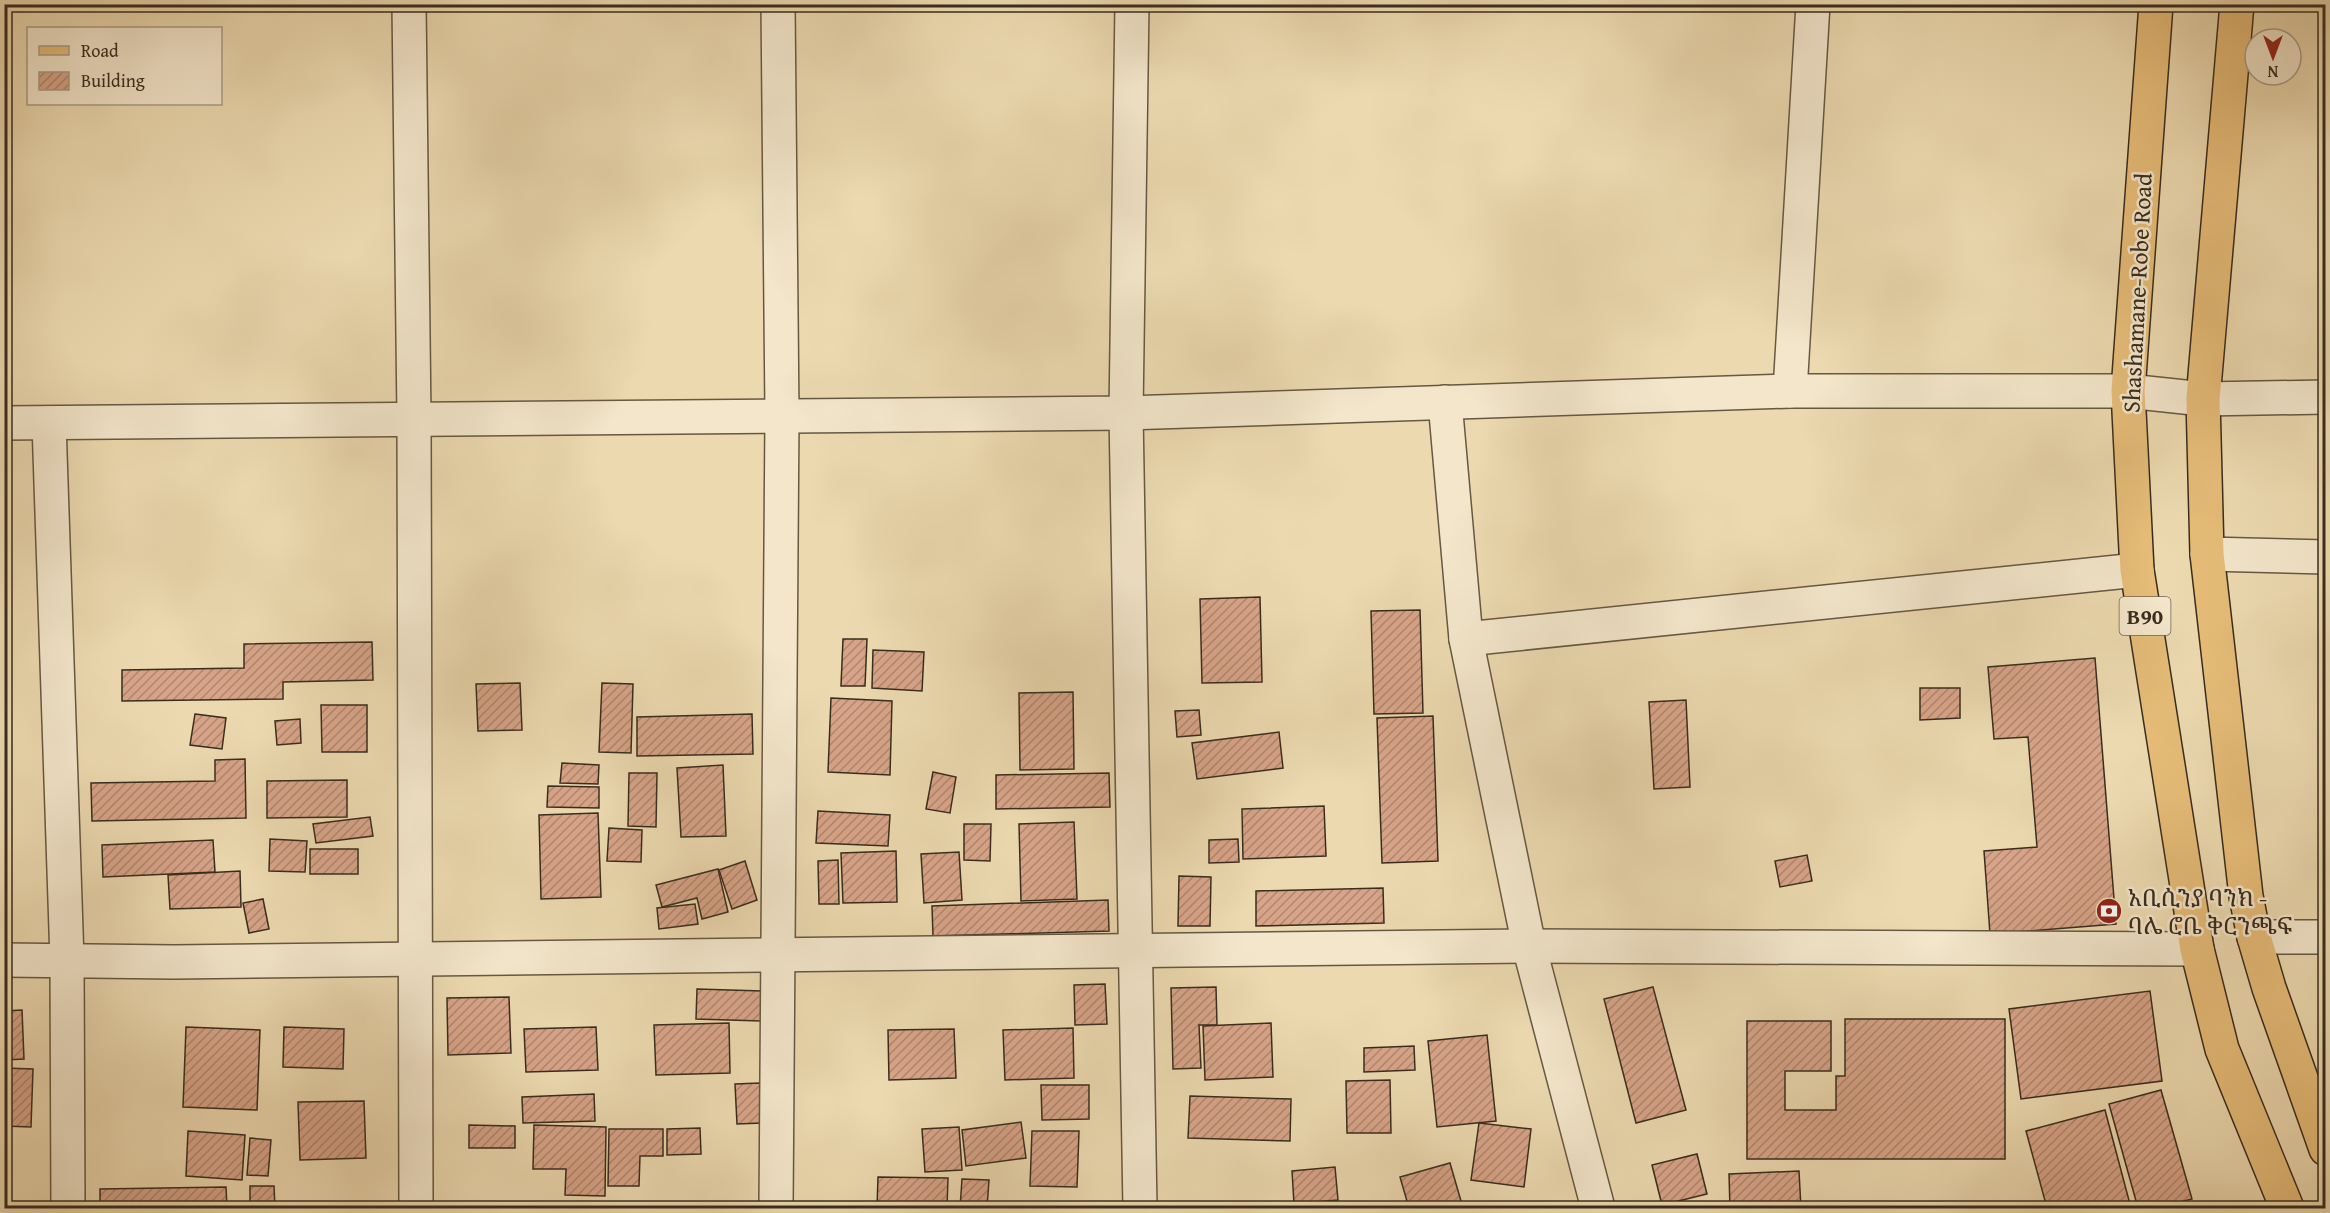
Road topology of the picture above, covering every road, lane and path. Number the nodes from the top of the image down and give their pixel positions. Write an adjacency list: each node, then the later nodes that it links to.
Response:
1 (409, 4): 14 (street)
2 (778, 4): 13 (street)
3 (1132, 4): 12 (street)
4 (1813, 4): 7 (street)
5 (2156, 4): 8 (main road, Shashamane-Robe Road / B90)
6 (2238, 4): 10 (main road)
7 (1790, 391): 8 (street); 11 (street)
8 (2128, 391): 10 (street); 19 (main road, Shashamane-Robe Road / B90)
9 (2325, 397): 10 (street)
10 (2203, 399): 17 (main road)
11 (1445, 402): 12 (street); 20 (street)
12 (1126, 413): 13 (street); 25 (street)
13 (783, 415): 14 (street); 26 (street)
14 (414, 419): 16 (street); 27 (street)
15 (4, 423): 16 (street)
16 (49, 423): 29 (street)
17 (2207, 554): 18 (street); 21 (main road)
18 (2325, 557)
19 (2137, 570): 20 (street); 24 (main road, Shashamane-Robe Road / B90)
20 (1466, 639): 23 (street)
21 (2254, 937): 22 (street); 30 (main road)
22 (2325, 937)
23 (1529, 946): 24 (street); 25 (street); 35 (street)
24 (2198, 949): 36 (main road, Shashamane-Robe Road / B90)
25 (1135, 950): 26 (street); 34 (street)
26 (777, 955): 27 (street); 33 (street)
27 (416, 958): 29 (street); 32 (street)
28 (4, 960): 29 (street)
29 (67, 960): 31 (street)
30 (2325, 1149)
31 (68, 1209)
32 (416, 1209)
33 (776, 1209)
34 (1140, 1209)
35 (1598, 1209)
36 (2287, 1209)

